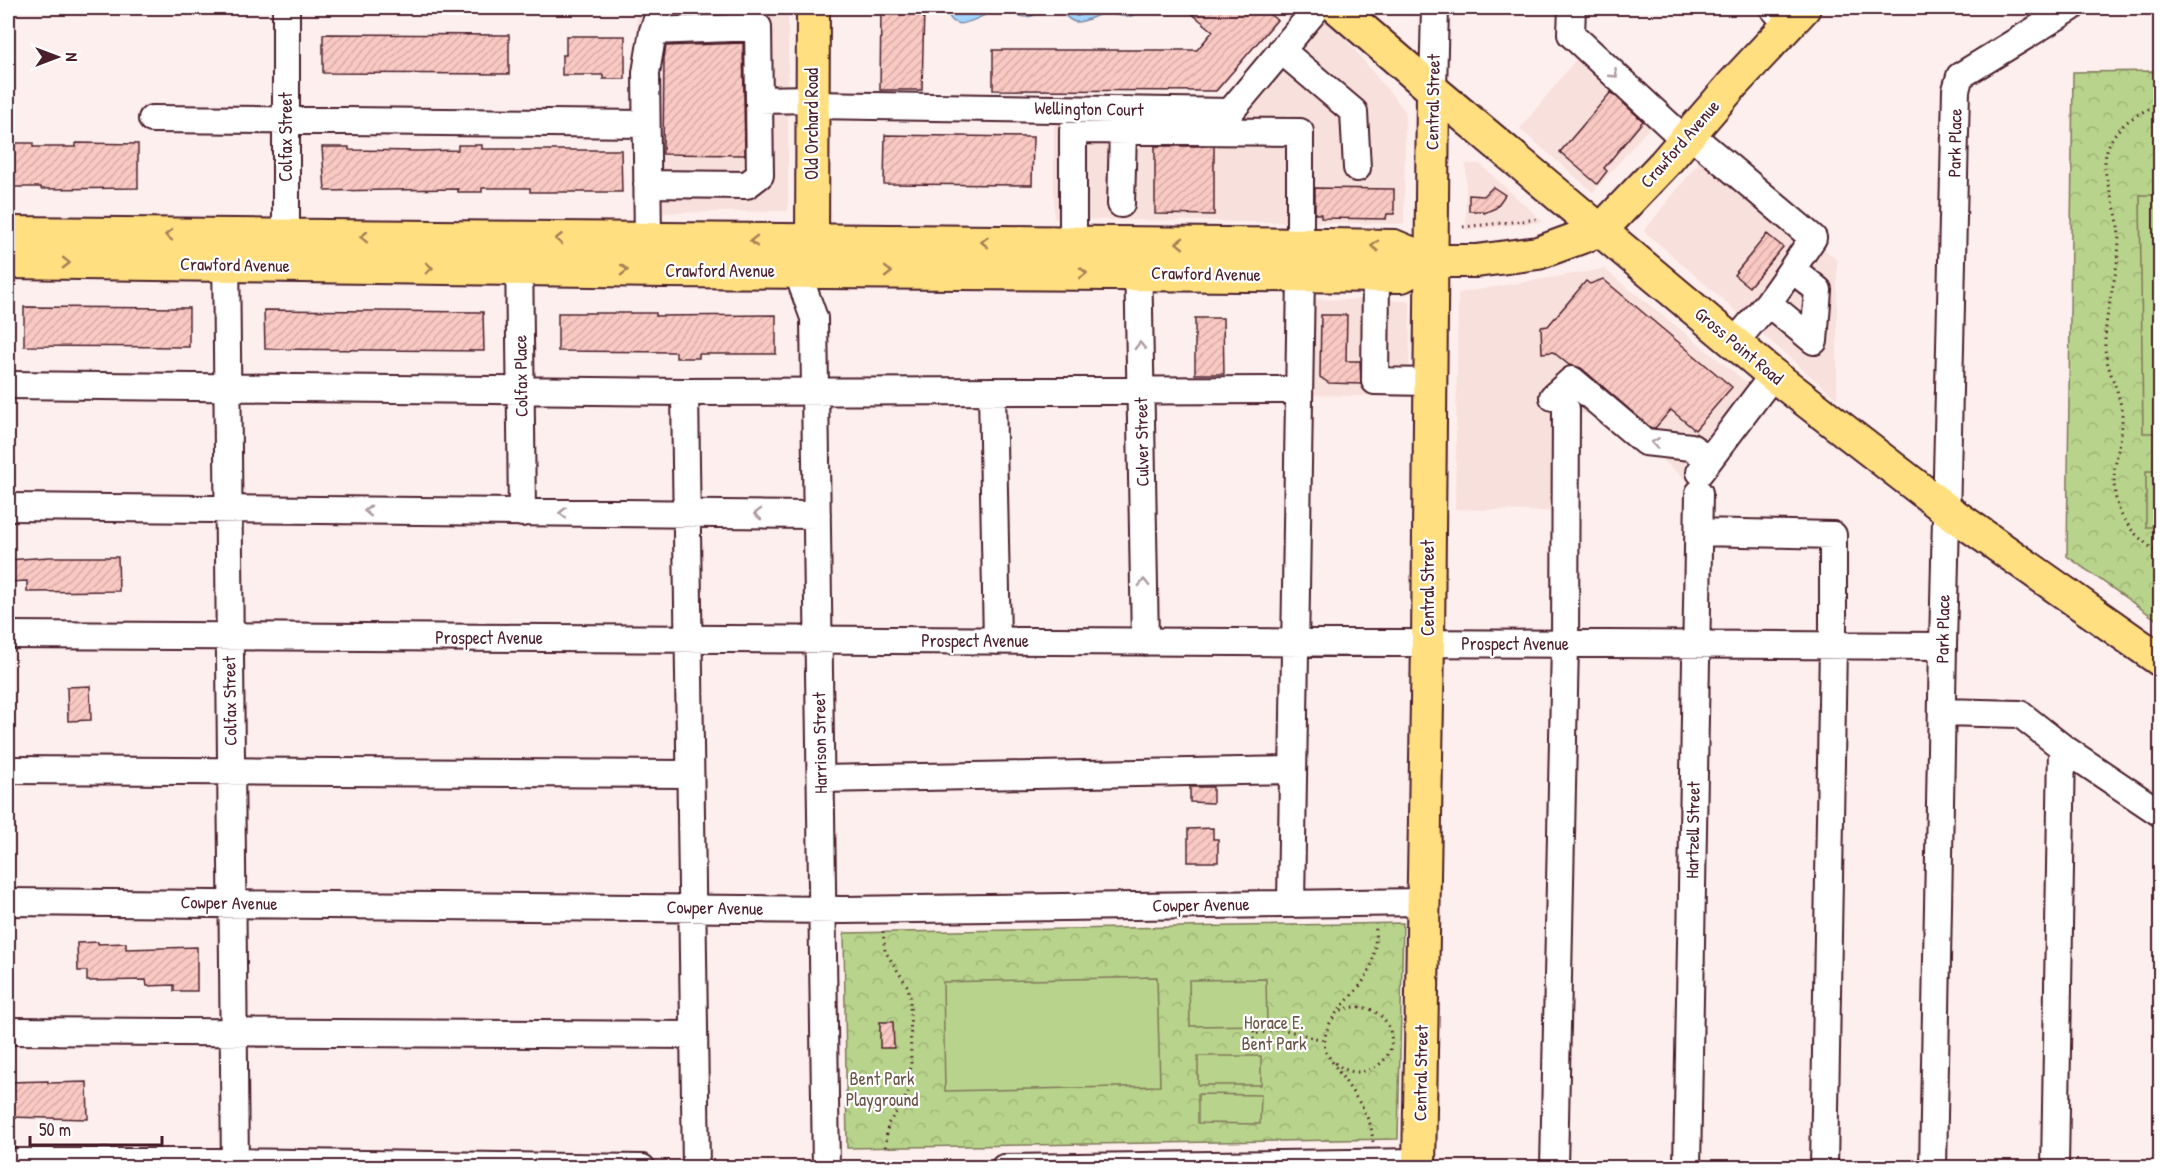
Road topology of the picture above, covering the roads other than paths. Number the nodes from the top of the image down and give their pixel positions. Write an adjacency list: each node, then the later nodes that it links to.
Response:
1 (286, 8): 15 (street, Colfax Street)
2 (813, 8): 13 (main road, Old Orchard Road)
3 (1317, 8): 10 (street, Wellington Court)
4 (1338, 8): 11 (main road, Gross Point Road)
5 (1435, 8): 11 (street, Central Street)
6 (1572, 8): 18 (street, one-way to 18)
7 (2071, 8): 56 (street, Park Place)
8 (1788, 13): 18 (main road, Crawford Avenue)
9 (657, 19): 12 (street); 16 (street)
10 (1281, 50): 13 (street, Wellington Court); 19 (street)
11 (1433, 90): 22 (main road, Gross Point Road); 32 (main road, Central Street)
12 (759, 100): 13 (street); 20 (street)
13 (813, 102): 25 (main road, Old Orchard Road)
14 (152, 119): 15 (street)
15 (286, 120): 16 (street); 30 (street, Colfax Street)
16 (646, 123): 20 (street)
17 (1123, 131): 21 (street); 26 (street); 28 (street)
18 (1687, 137): 22 (main road, Crawford Avenue); 34 (street)
19 (1357, 168)
20 (647, 184): 24 (street)
21 (1121, 204)
22 (1601, 230): 32 (main road, Crawford Avenue); 42 (main road, Gross Point Road)
23 (8, 233): 29 (main road, Crawford Avenue, one-way to 23)
24 (648, 240): 25 (main road, Crawford Avenue, one-way to 24); 31 (main road, Crawford Avenue, one-way to 31)
25 (812, 241): 26 (main road, Crawford Avenue, one-way to 25); 35 (main road, Old Orchard Road); 36 (main road)
26 (1073, 242): 27 (main road, Crawford Avenue)
27 (1138, 243): 28 (main road, Crawford Avenue, one-way to 27); 37 (street, Culver Street)
28 (1300, 244): 32 (main road, Crawford Avenue, one-way to 28)
29 (226, 250): 30 (main road, Crawford Avenue); 33 (main road, Crawford Avenue, one-way to 29); 46 (street, Colfax Street)
30 (286, 251): 31 (main road, Crawford Avenue)
31 (519, 254): 35 (main road, Crawford Avenue, one-way to 35); 47 (street, Colfax Place)
32 (1430, 261): 39 (main road, Crawford Avenue); 44 (main road, Central Street)
33 (8, 262)
34 (1792, 269): 40 (street); 40 (street)
35 (798, 271): 36 (main road, Crawford Avenue); 41 (street, Harrison Street)
36 (830, 271): 37 (main road, Crawford Avenue, one-way to 37); 41 (street, Harrison Street)
37 (1138, 273): 38 (main road, Crawford Avenue); 48 (street, Culver Street, one-way to 37)
38 (1301, 275): 39 (main road, Crawford Avenue); 49 (street)
39 (1376, 276): 44 (street)
40 (1768, 303): 42 (street)
41 (814, 318): 52 (street, Harrison Street)
42 (1734, 343): 43 (main road, Gross Point Road)
43 (1773, 375): 53 (street); 56 (main road, Gross Point Road)
44 (1429, 382): 68 (main road, Central Street)
45 (8, 385): 46 (street)
46 (227, 387): 47 (street); 55 (street, Colfax Street)
47 (521, 388): 51 (street); 57 (street, Colfax Place)
48 (1141, 390): 49 (street); 50 (street); 66 (street, Culver Street, one-way to 48)
49 (1299, 390): 67 (street)
50 (992, 391): 52 (street); 65 (street)
51 (685, 392): 52 (street); 58 (street)
52 (815, 392): 59 (street, Harrison Street)
53 (1703, 475): 60 (street, Hartzell Street); 69 (street, one-way to 69)
54 (8, 507): 55 (street)
55 (228, 509): 57 (street, one-way to 55); 62 (street, Colfax Street)
56 (1947, 510): 72 (street, Park Place); 73 (main road, Gross Point Road)
57 (522, 513): 58 (street, one-way to 57)
58 (686, 514): 59 (street, one-way to 58); 63 (street)
59 (817, 515): 64 (street, Harrison Street)
60 (1699, 532): 70 (street, Hartzell Street); 71 (street)
61 (8, 635): 62 (street, Prospect Avenue)
62 (230, 636): 63 (street, Prospect Avenue); 78 (street, Colfax Street)
63 (688, 639): 64 (street, Prospect Avenue); 79 (street)
64 (819, 640): 65 (street, Prospect Avenue); 80 (street, Harrison Street)
65 (997, 641): 66 (street, Prospect Avenue)
66 (1145, 642): 67 (street, Prospect Avenue)
67 (1295, 642): 68 (street, Prospect Avenue); 77 (street)
68 (1428, 643): 69 (street, Prospect Avenue); 83 (main road, Central Street)
69 (1565, 644): 70 (street, Prospect Avenue); 99 (street)
70 (1697, 645): 71 (street, Prospect Avenue); 100 (street, Hartzell Street)
71 (1833, 645): 72 (street, Prospect Avenue); 101 (street)
72 (1942, 646): 74 (street, Park Place)
73 (2160, 660)
74 (1942, 712): 75 (street); 102 (street, Park Place)
75 (2062, 747): 81 (street); 103 (street)
76 (8, 770): 78 (street)
77 (1293, 770): 80 (street); 85 (street)
78 (231, 772): 79 (street); 84 (street, Colfax Street)
79 (690, 774): 86 (street)
80 (820, 779): 87 (street, Harrison Street)
81 (2160, 813)
82 (8, 902): 84 (street, Cowper Avenue)
83 (1423, 902): 85 (street, Cowper Avenue); 93 (main road, Central Street)
84 (232, 903): 86 (street, Cowper Avenue); 89 (street, Colfax Street)
85 (1291, 904): 87 (street, Cowper Avenue)
86 (692, 908): 87 (street, Cowper Avenue); 90 (street)
87 (823, 909): 97 (street, Harrison Street)
88 (8, 1031): 89 (street)
89 (234, 1033): 90 (street); 92 (street, Colfax Street)
90 (694, 1035): 96 (street)
91 (8, 1162): 92 (street)
92 (235, 1165): 95 (street)
93 (1419, 1165): 94 (street)
94 (1274, 1166): 98 (street)
95 (642, 1167)
96 (696, 1167)
97 (826, 1167)
98 (1004, 1167)
99 (1554, 1167)
100 (1687, 1167)
101 (1824, 1167)
102 (1933, 1167)
103 (2055, 1167)

